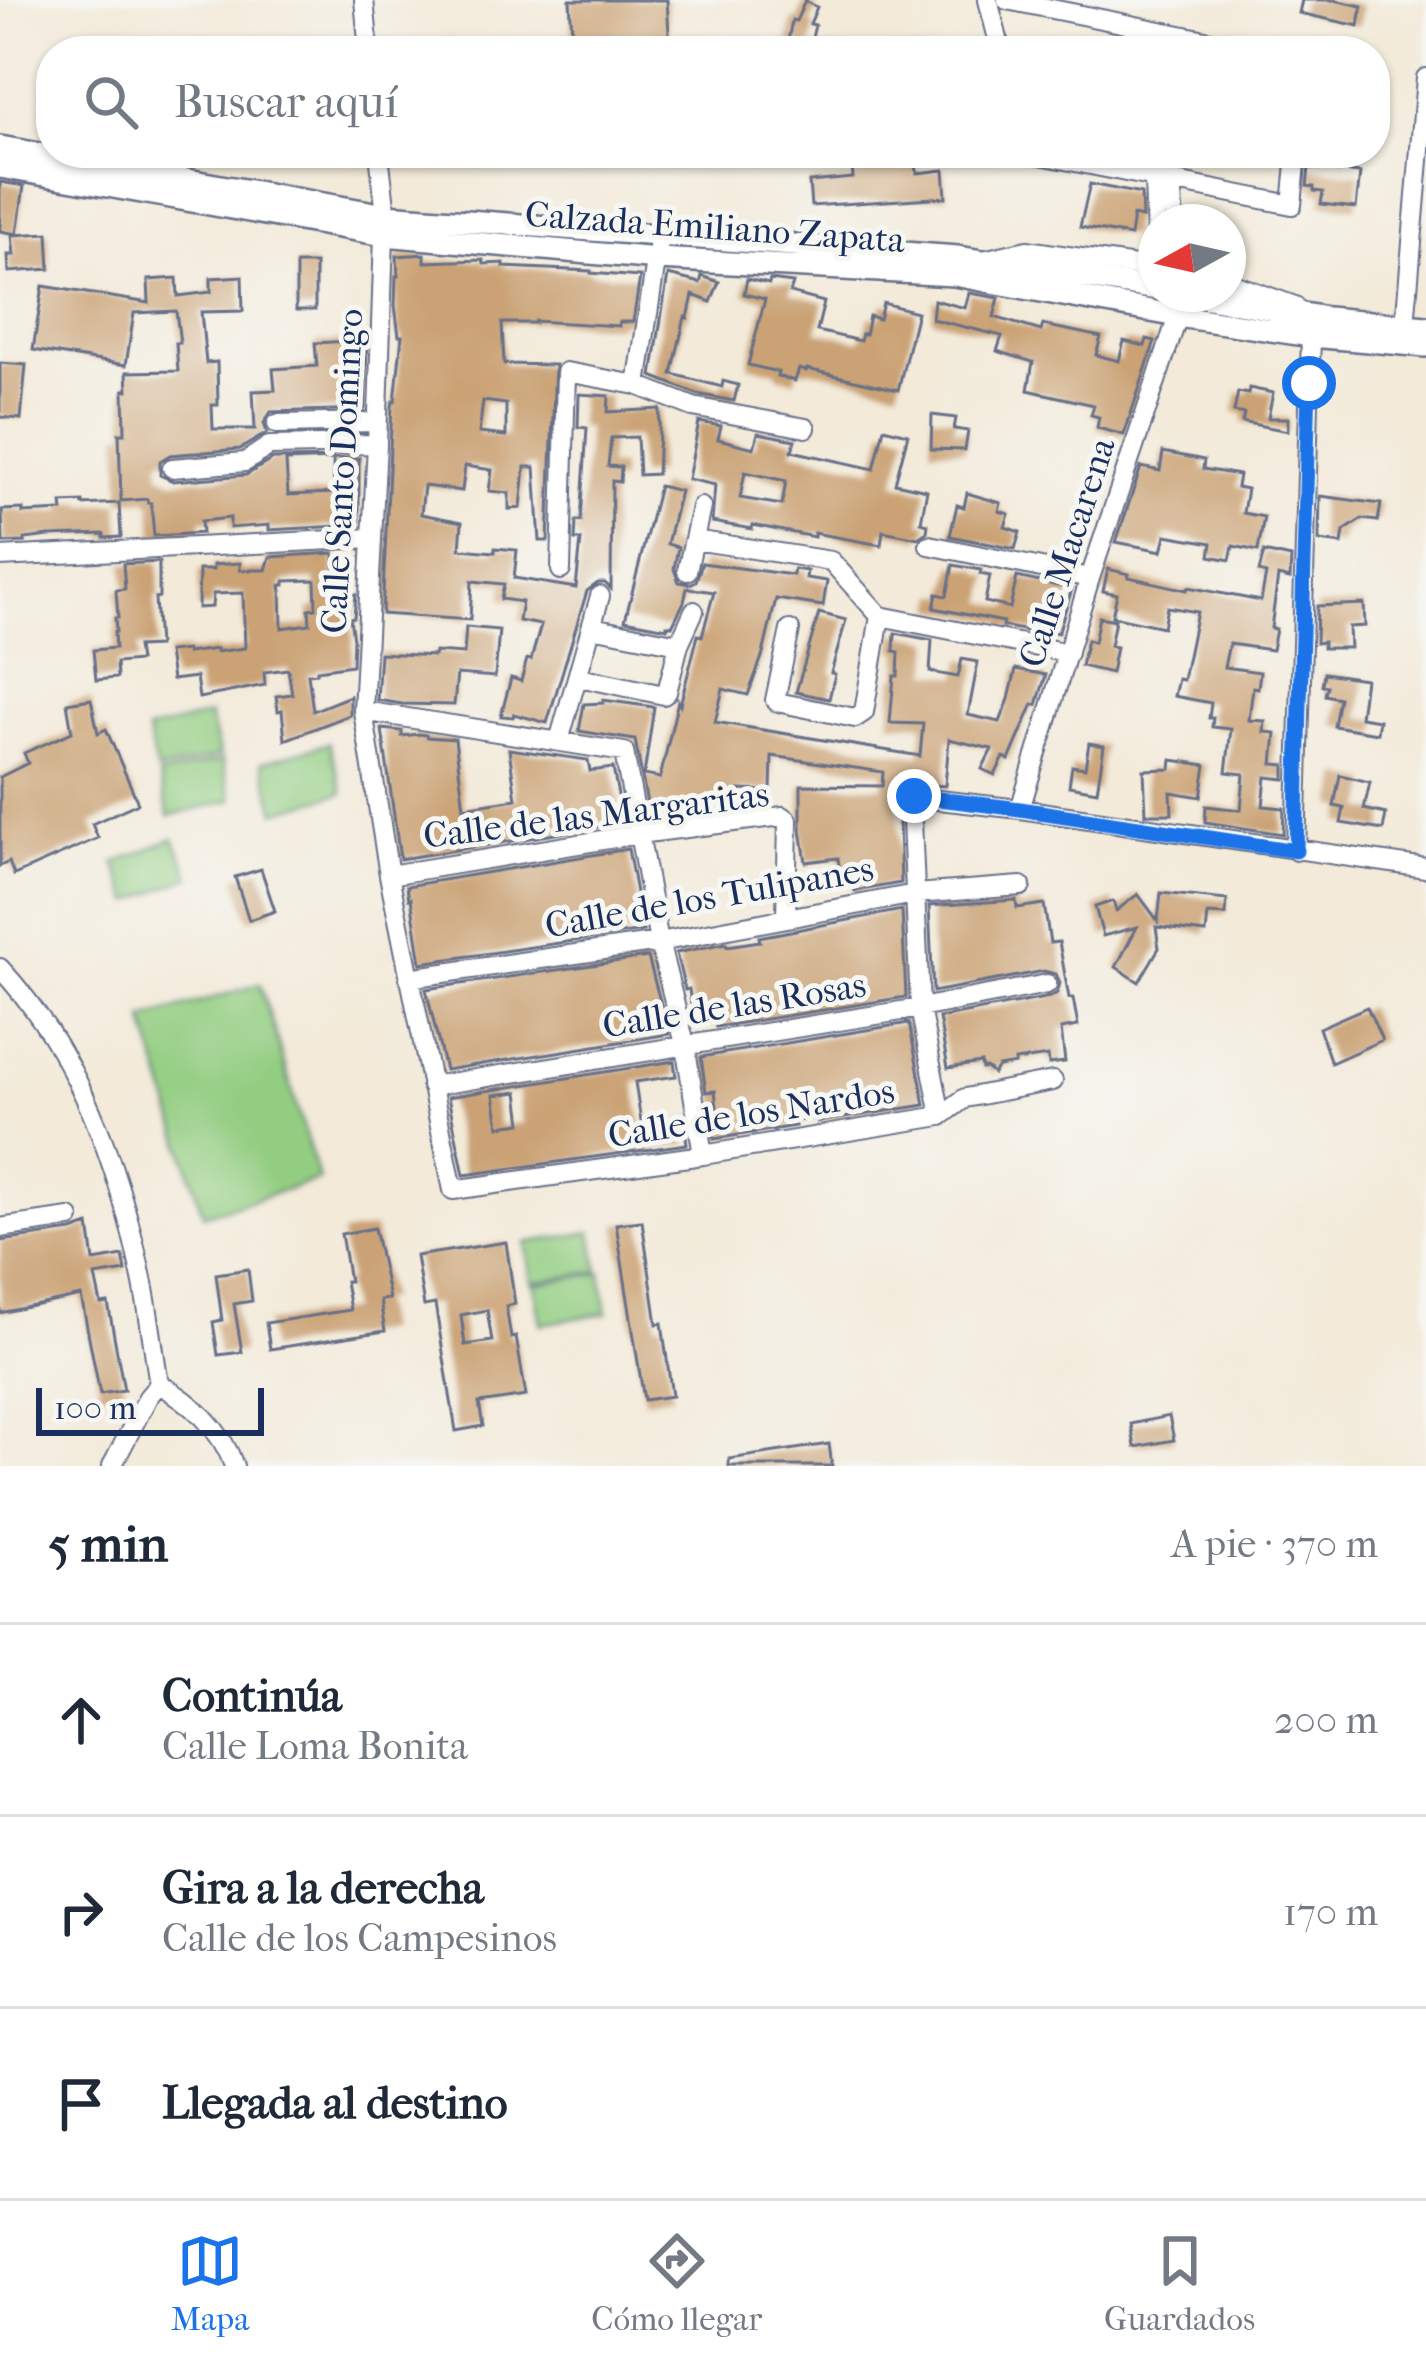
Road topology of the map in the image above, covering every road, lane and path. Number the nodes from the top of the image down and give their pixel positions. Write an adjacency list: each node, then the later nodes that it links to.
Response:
1 (364, 0): 4 (street)
2 (988, 0): 5 (street)
3 (1007, 0): 6 (street)
4 (368, 36)
5 (997, 36)
6 (1186, 36)
7 (1426, 78): 30 (street)
8 (0, 147): 9 (main road, Calzada Emiliano Zapata)
9 (36, 155)
10 (0, 167): 16 (main road, Calzada Emiliano Zapata)
11 (96, 168): 16 (main road, Calzada Emiliano Zapata)
12 (380, 168): 19 (street, Calle Santo Domingo)
13 (1106, 168): 15 (street)
14 (1296, 168): 15 (street)
15 (1162, 179): 17 (street); 18 (street)
16 (229, 197): 19 (main road, Calzada Emiliano Zapata)
17 (1159, 204)
18 (1169, 204)
19 (385, 225): 20 (main road, Calzada Emiliano Zapata); 34 (street, Calle Santo Domingo)
20 (659, 247): 21 (main road, Calzada Emiliano Zapata); 25 (main road, Calzada Emiliano Zapata); 33 (street)
21 (979, 260): 22 (street); 23 (main road, Calzada Emiliano Zapata)
22 (1138, 266)
23 (1138, 287)
24 (1246, 288): 29 (street)
25 (1138, 299)
26 (1246, 311): 29 (main road, Calzada Emiliano Zapata)
27 (1178, 312): 46 (street, Calle Macarena)
28 (1209, 312): 31 (main road, Calzada Emiliano Zapata)
29 (1328, 318): 30 (main road, Calzada Emiliano Zapata)
30 (1415, 326)
31 (1310, 336): 32 (main road, Calzada Emiliano Zapata); 59 (street)
32 (1426, 346)
33 (638, 385): 36 (street); 44 (street)
34 (377, 422): 35 (street); 37 (street, Calle Santo Domingo)
35 (277, 424)
36 (806, 428)
37 (377, 444): 38 (street); 40 (street, Calle Santo Domingo)
38 (172, 468)
39 (701, 507): 41 (street)
40 (371, 538): 43 (street); 55 (street, Calle Santo Domingo)
41 (694, 540): 45 (street); 49 (street)
42 (929, 545): 46 (street)
43 (0, 556)
44 (561, 570)
45 (686, 571)
46 (1090, 578): 53 (street, Calle Macarena)
47 (600, 596): 50 (street)
48 (694, 611): 52 (street)
49 (880, 616): 51 (street); 53 (street)
50 (592, 627): 52 (street); 54 (street)
51 (790, 630)
52 (679, 644): 54 (street)
53 (1068, 653): 57 (street, Calle Macarena)
54 (579, 677): 56 (street)
55 (363, 711): 56 (street); 61 (street, Calle Santo Domingo)
56 (559, 740): 58 (street)
57 (1020, 809): 59 (street); 63 (street)
58 (639, 833): 61 (street, Calle de las Margaritas); 64 (street, Calle de las Margaritas); 65 (street)
59 (1296, 851): 60 (street)
60 (1426, 868)
61 (389, 875): 67 (street, Calle Santo Domingo)
62 (1021, 886): 63 (street, Calle de los Tulipanes)
63 (915, 893): 64 (street, Calle de los Tulipanes); 69 (street)
64 (786, 918): 65 (street, Calle de los Tulipanes)
65 (658, 942): 67 (street, Calle de los Tulipanes); 70 (street)
66 (3, 977): 78 (street)
67 (409, 978): 72 (street, Calle Santo Domingo)
68 (1047, 984): 69 (street, Calle de las Rosas)
69 (920, 1008): 70 (street, Calle de las Rosas); 73 (street)
70 (685, 1044): 72 (street, Calle de las Rosas); 74 (street)
71 (1053, 1081): 73 (street, Calle de los Nardos)
72 (431, 1086): 75 (street, Calle Santo Domingo)
73 (941, 1116): 74 (street, Calle de los Nardos)
74 (703, 1154): 75 (street, Calle de los Nardos)
75 (453, 1190)
76 (70, 1218): 77 (street)
77 (0, 1228)
78 (159, 1384): 79 (street); 80 (street)
79 (112, 1466)
80 (234, 1466)

